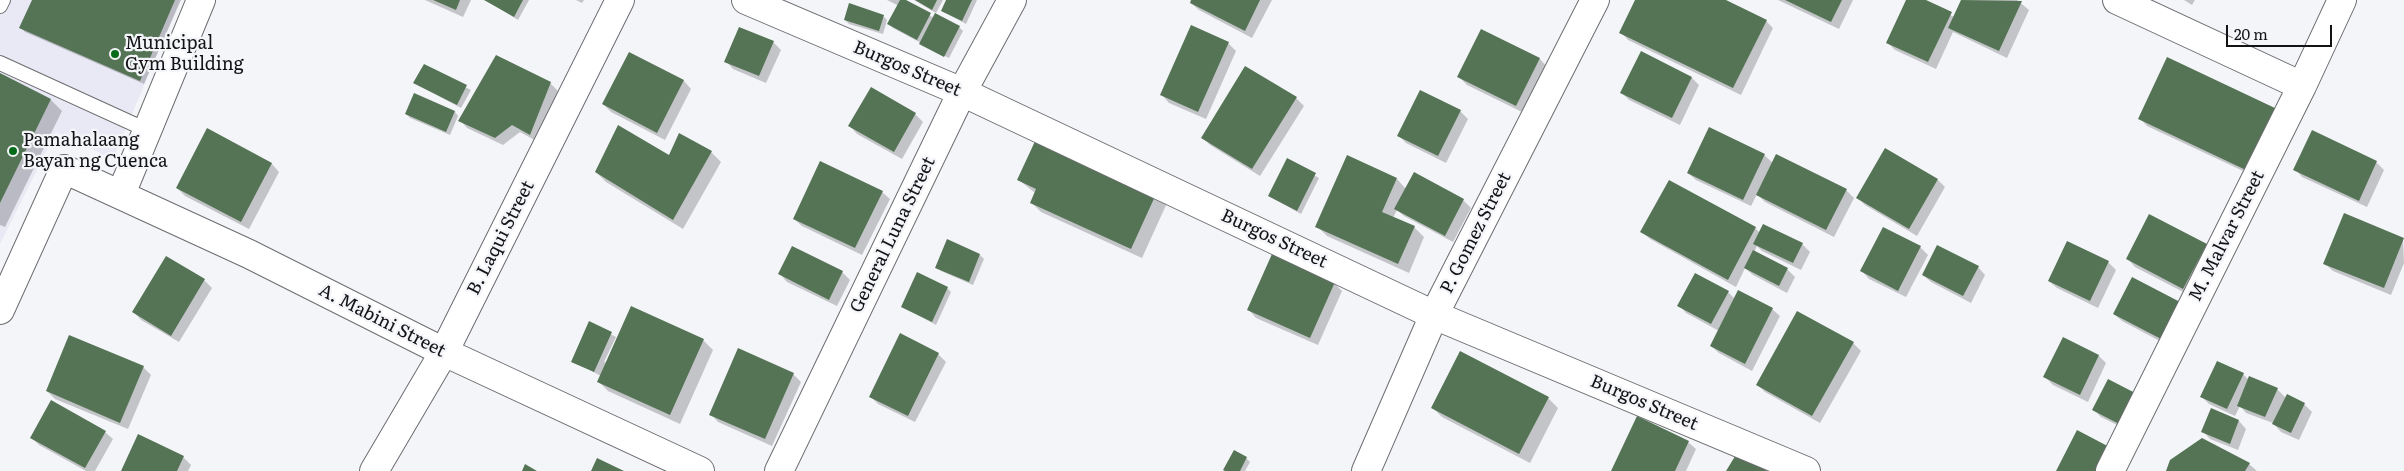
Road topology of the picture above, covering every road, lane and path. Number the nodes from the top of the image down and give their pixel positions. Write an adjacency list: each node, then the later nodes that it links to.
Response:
1 (3, 0): 9 (lane)
2 (201, 0): 13 (street)
3 (620, 0): 17 (street, B. Laqui Street)
4 (746, 0): 12 (street, Burgos Street)
5 (1012, 0): 12 (street, General Luna Street)
6 (1595, 0): 16 (street, P. Gomez Street)
7 (2118, 0): 11 (street)
8 (2342, 0): 11 (street, M. Malvar Street)
9 (0, 6)
10 (0, 62): 13 (lane)
11 (2302, 86): 23 (street, M. Malvar Street)
12 (962, 92): 16 (street, Burgos Street); 20 (street, General Luna Street)
13 (149, 131): 14 (street)
14 (121, 194): 15 (street, A. Mabini Street); 17 (street, A. Mabini Street)
15 (0, 310)
16 (1434, 315): 21 (street, P. Gomez Street); 22 (street, Burgos Street)
17 (444, 352): 18 (street, B. Laqui Street); 19 (street, A. Mabini Street)
18 (374, 471)
19 (700, 471)
20 (778, 471)
21 (1366, 471)
22 (1806, 471)
23 (2110, 471)

